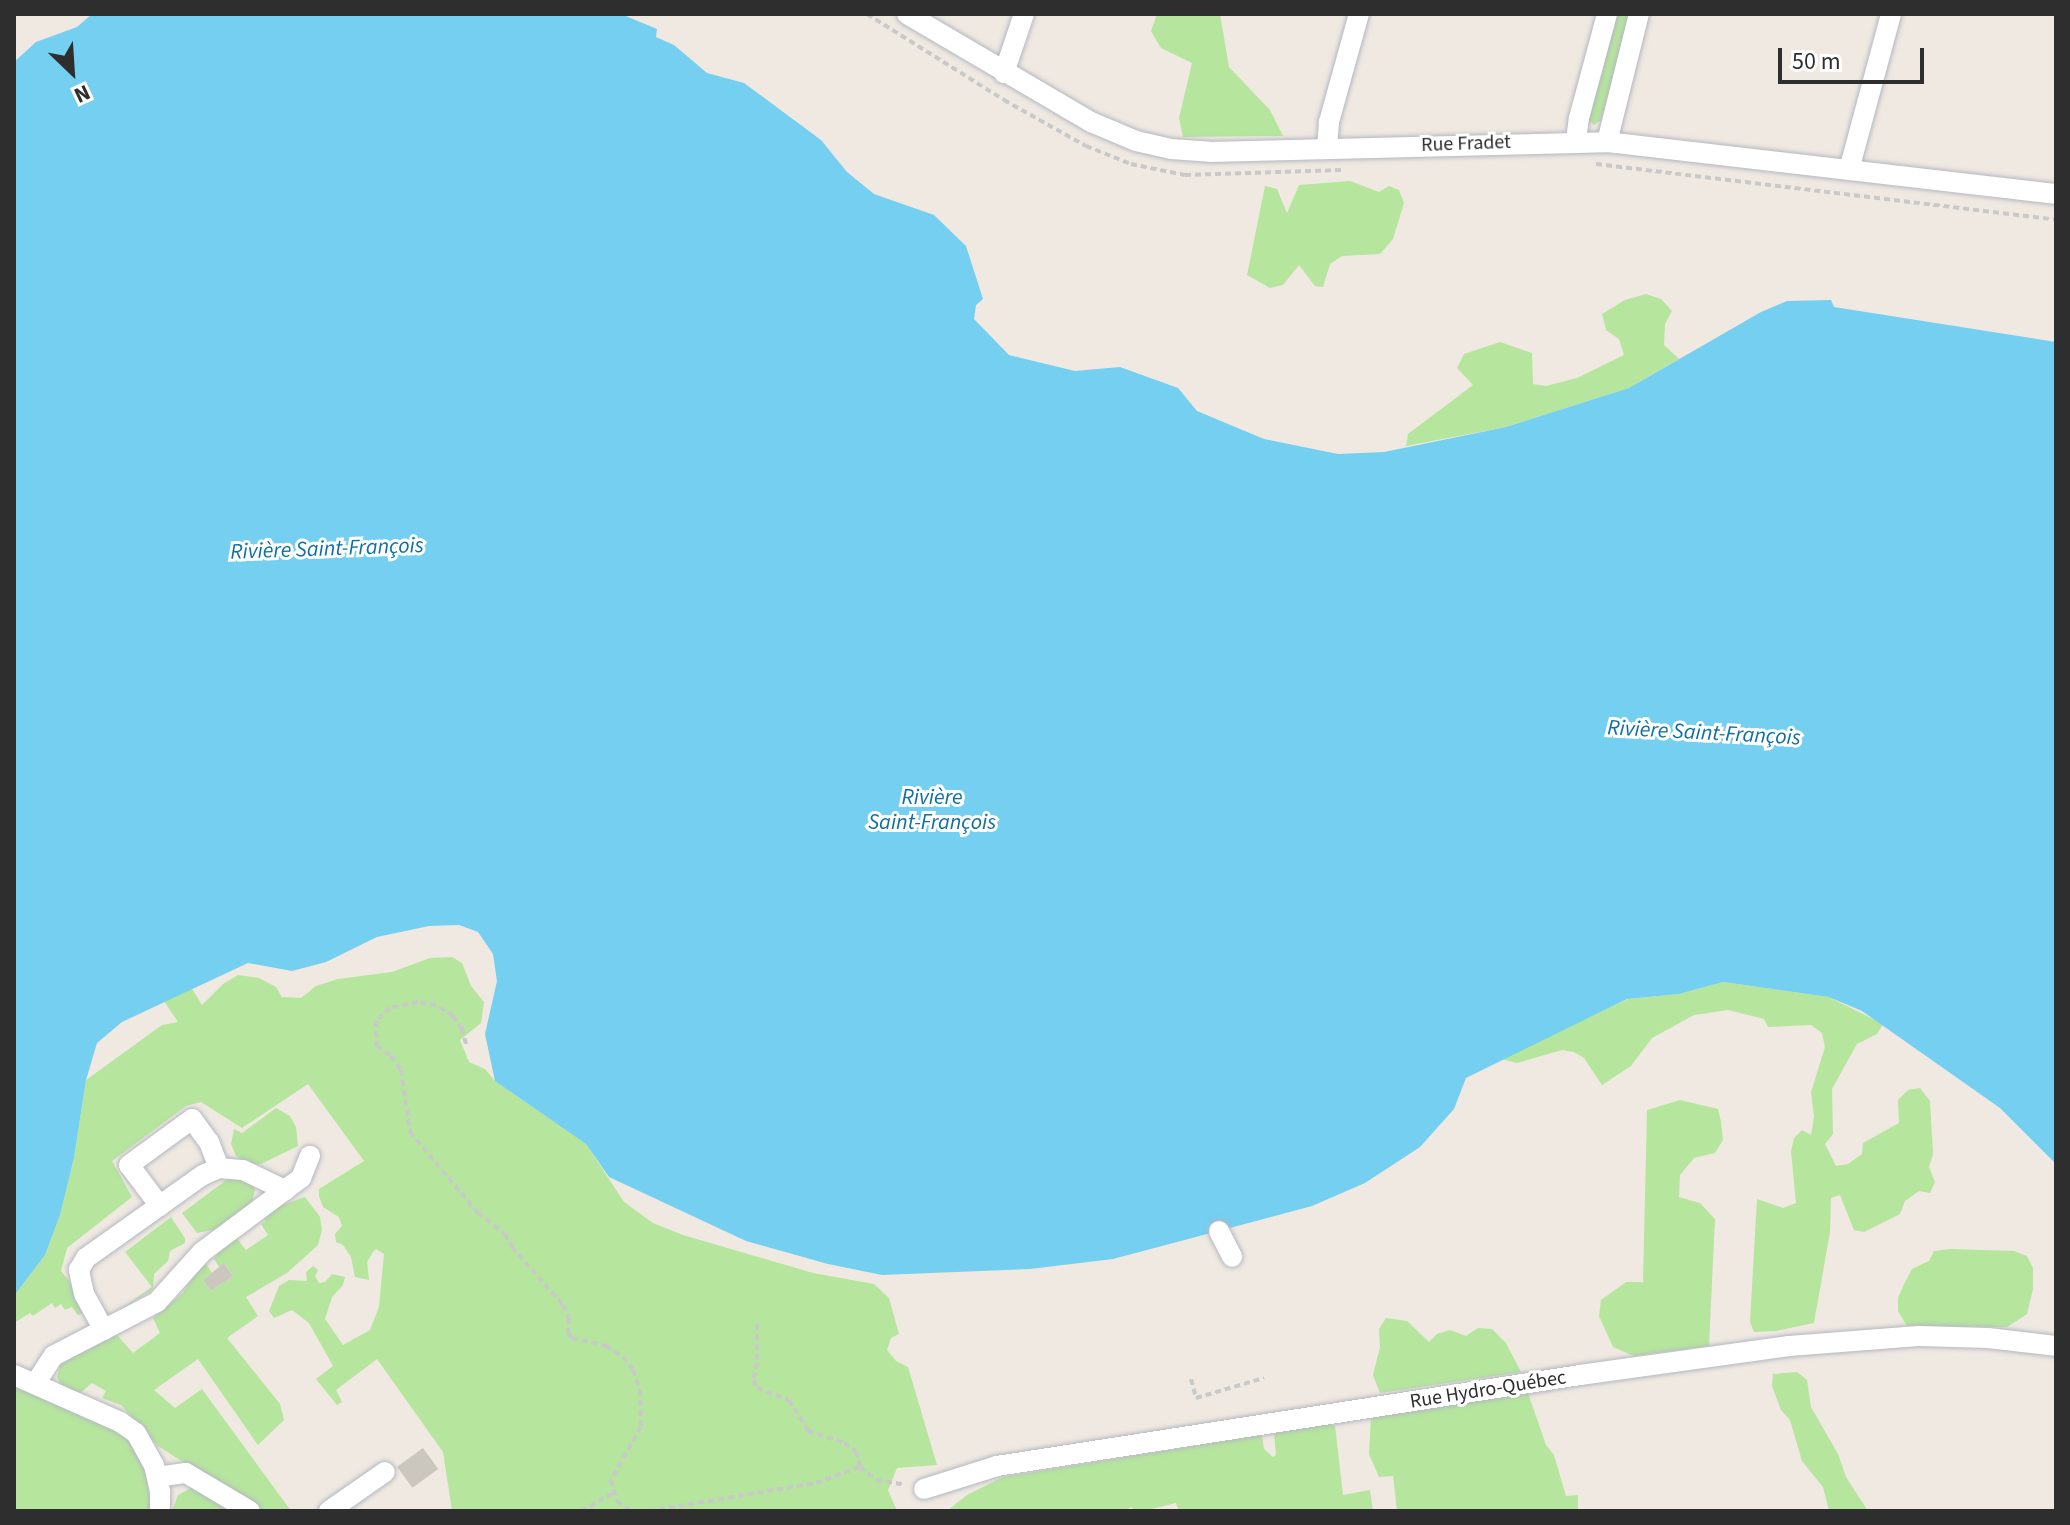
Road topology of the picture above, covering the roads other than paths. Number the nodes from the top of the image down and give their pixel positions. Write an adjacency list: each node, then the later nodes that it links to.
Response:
1 (907, 14): 7 (street, Rue Fradet)
2 (1024, 14): 7 (street)
3 (1359, 14): 10 (street)
4 (1607, 14): 8 (street)
5 (1639, 14): 9 (street)
6 (1891, 14): 11 (street)
7 (1004, 73): 10 (street, Rue Fradet)
8 (1576, 141): 9 (street, Rue Fradet); 10 (street, Rue Fradet)
9 (1607, 142): 11 (street, Rue Fradet)
10 (1327, 149)
11 (1849, 170): 12 (street, Rue Fradet)
12 (2056, 194)
13 (310, 1156): 15 (street)
14 (219, 1168): 15 (street); 16 (street); 16 (street)
15 (285, 1190): 19 (street)
16 (160, 1206): 19 (street)
17 (1219, 1231): 18 (street)
18 (1232, 1257)
19 (104, 1330): 22 (street)
20 (2056, 1346): 25 (street, Rue Hydro-Québec)
21 (14, 1375): 22 (street)
22 (35, 1384): 24 (street)
23 (385, 1472): 28 (street)
24 (157, 1477): 26 (street); 27 (street)
25 (924, 1489)
26 (160, 1511)
27 (250, 1511)
28 (329, 1511)

